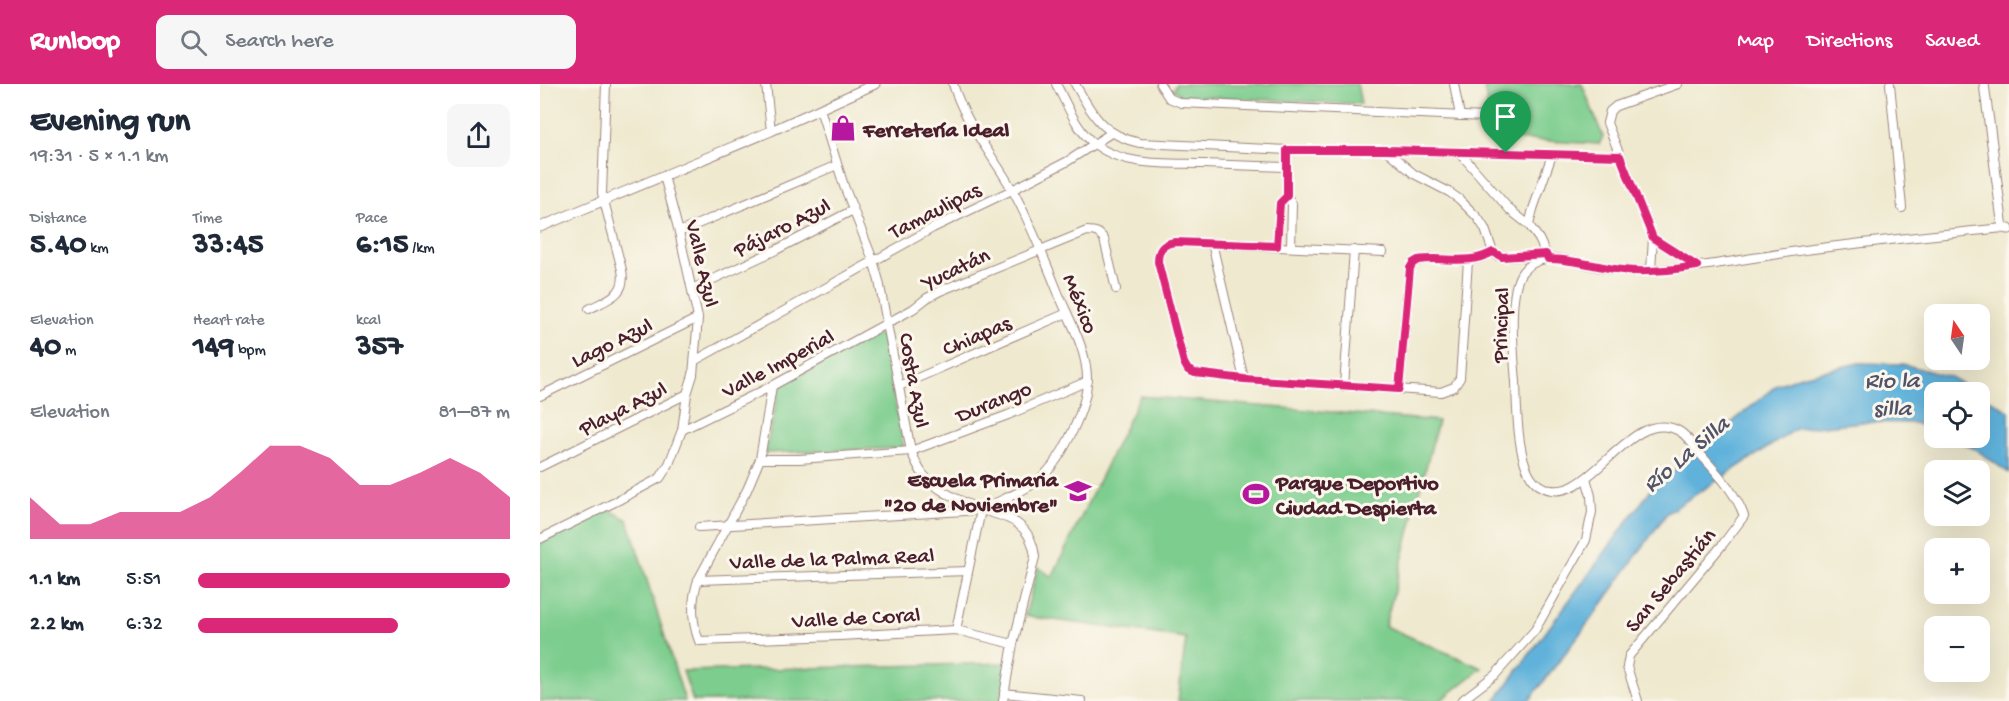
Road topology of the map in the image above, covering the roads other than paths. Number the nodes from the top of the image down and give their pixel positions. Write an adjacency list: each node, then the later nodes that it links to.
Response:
1 (606, 84): 28 (street)
2 (766, 84): 15 (street)
3 (875, 84): 12 (street)
4 (953, 84): 26 (street, México)
5 (1056, 84): 17 (street)
6 (1075, 84): 16 (street)
7 (1160, 84): 13 (street)
8 (1454, 84): 13 (street)
9 (1678, 84): 22 (street)
10 (1890, 84): 29 (street)
11 (1984, 84): 33 (street)
12 (820, 109): 15 (street); 23 (street, Costa Azul)
13 (1460, 116): 14 (street)
14 (1485, 117)
15 (771, 131): 25 (street)
16 (1111, 133): 17 (street, Tamaulipas); 18 (street)
17 (1095, 145): 24 (street); 26 (street, Tamaulipas)
18 (1287, 150): 19 (street); 24 (street)
19 (1386, 150): 20 (street); 42 (street)
20 (1460, 152): 21 (street); 31 (street)
21 (1552, 154): 22 (street); 31 (street)
22 (1620, 156): 35 (street)
23 (837, 165): 30 (street, Costa Azul); 34 (street)
24 (1286, 167): 27 (street)
25 (664, 176): 28 (street); 34 (street, Valle Azul)
26 (1012, 190): 39 (street, México); 44 (street, Tamaulipas)
27 (1287, 196): 37 (street); 38 (street)
28 (603, 201): 32 (street); 50 (street)
29 (1902, 208)
30 (853, 210): 44 (street, Costa Azul); 48 (street, Pájaro Azul)
31 (1529, 225): 43 (street)
32 (540, 227)
33 (2006, 228): 46 (street)
34 (679, 232): 48 (street, Valle Azul)
35 (1653, 238): 46 (street); 47 (street)
36 (1212, 243): 37 (street); 55 (street); 55 (street)
37 (1277, 246): 38 (street)
38 (1291, 247): 40 (street)
39 (1040, 249): 49 (street, Yucatán); 51 (street, México); 53 (street, Yucatán)
40 (1354, 250): 41 (street); 59 (street)
41 (1383, 252)
42 (1493, 252): 43 (street); 45 (street)
43 (1547, 257): 47 (street); 67 (street, Principal)
44 (873, 260): 53 (street, Costa Azul); 54 (street, Tamaulipas)
45 (1468, 261): 60 (street); 60 (street)
46 (1697, 266): 47 (street)
47 (1651, 270)
48 (692, 289): 52 (street, Valle Azul)
49 (1116, 289)
50 (589, 309)
51 (1067, 313): 56 (street, México); 58 (street, Chiapas)
52 (698, 318): 54 (street, Valle Azul); 62 (street, Lago Azul)
53 (888, 323): 57 (street, Valle Imperial); 58 (street, Costa Azul)
54 (696, 360): 61 (street, Valle Azul)
55 (1244, 379): 59 (street)
56 (1088, 381): 64 (street, Durango); 68 (street, México)
57 (772, 386): 63 (street, Valle Imperial); 65 (street)
58 (899, 386): 64 (street, Costa Azul)
59 (1344, 386): 60 (street)
60 (1399, 389)
61 (687, 394): 63 (street, Valle Azul); 66 (street, Playa Azul)
62 (540, 396)
63 (682, 430): 74 (street, Valle Azul)
64 (911, 451): 65 (street, Durango); 69 (street, Costa Azul)
65 (760, 459): 72 (street)
66 (540, 467)
67 (1586, 478): 70 (street, Principal); 81 (street)
68 (1009, 496): 69 (street, México); 71 (street)
69 (981, 510): 71 (street); 72 (street); 75 (street)
70 (1743, 512): 82 (street, San Sebastián)
71 (1008, 517): 78 (street)
72 (727, 525): 73 (street); 76 (street)
73 (699, 527)
74 (540, 539)
75 (968, 571): 76 (street, Valle de la Palma Real); 77 (street)
76 (698, 580): 77 (street, Valle de Coral)
77 (956, 630): 78 (street, Valle de Coral)
78 (1013, 644): 79 (street)
79 (1004, 697): 80 (street)
80 (1082, 701)
81 (1461, 701)
82 (1638, 701)

